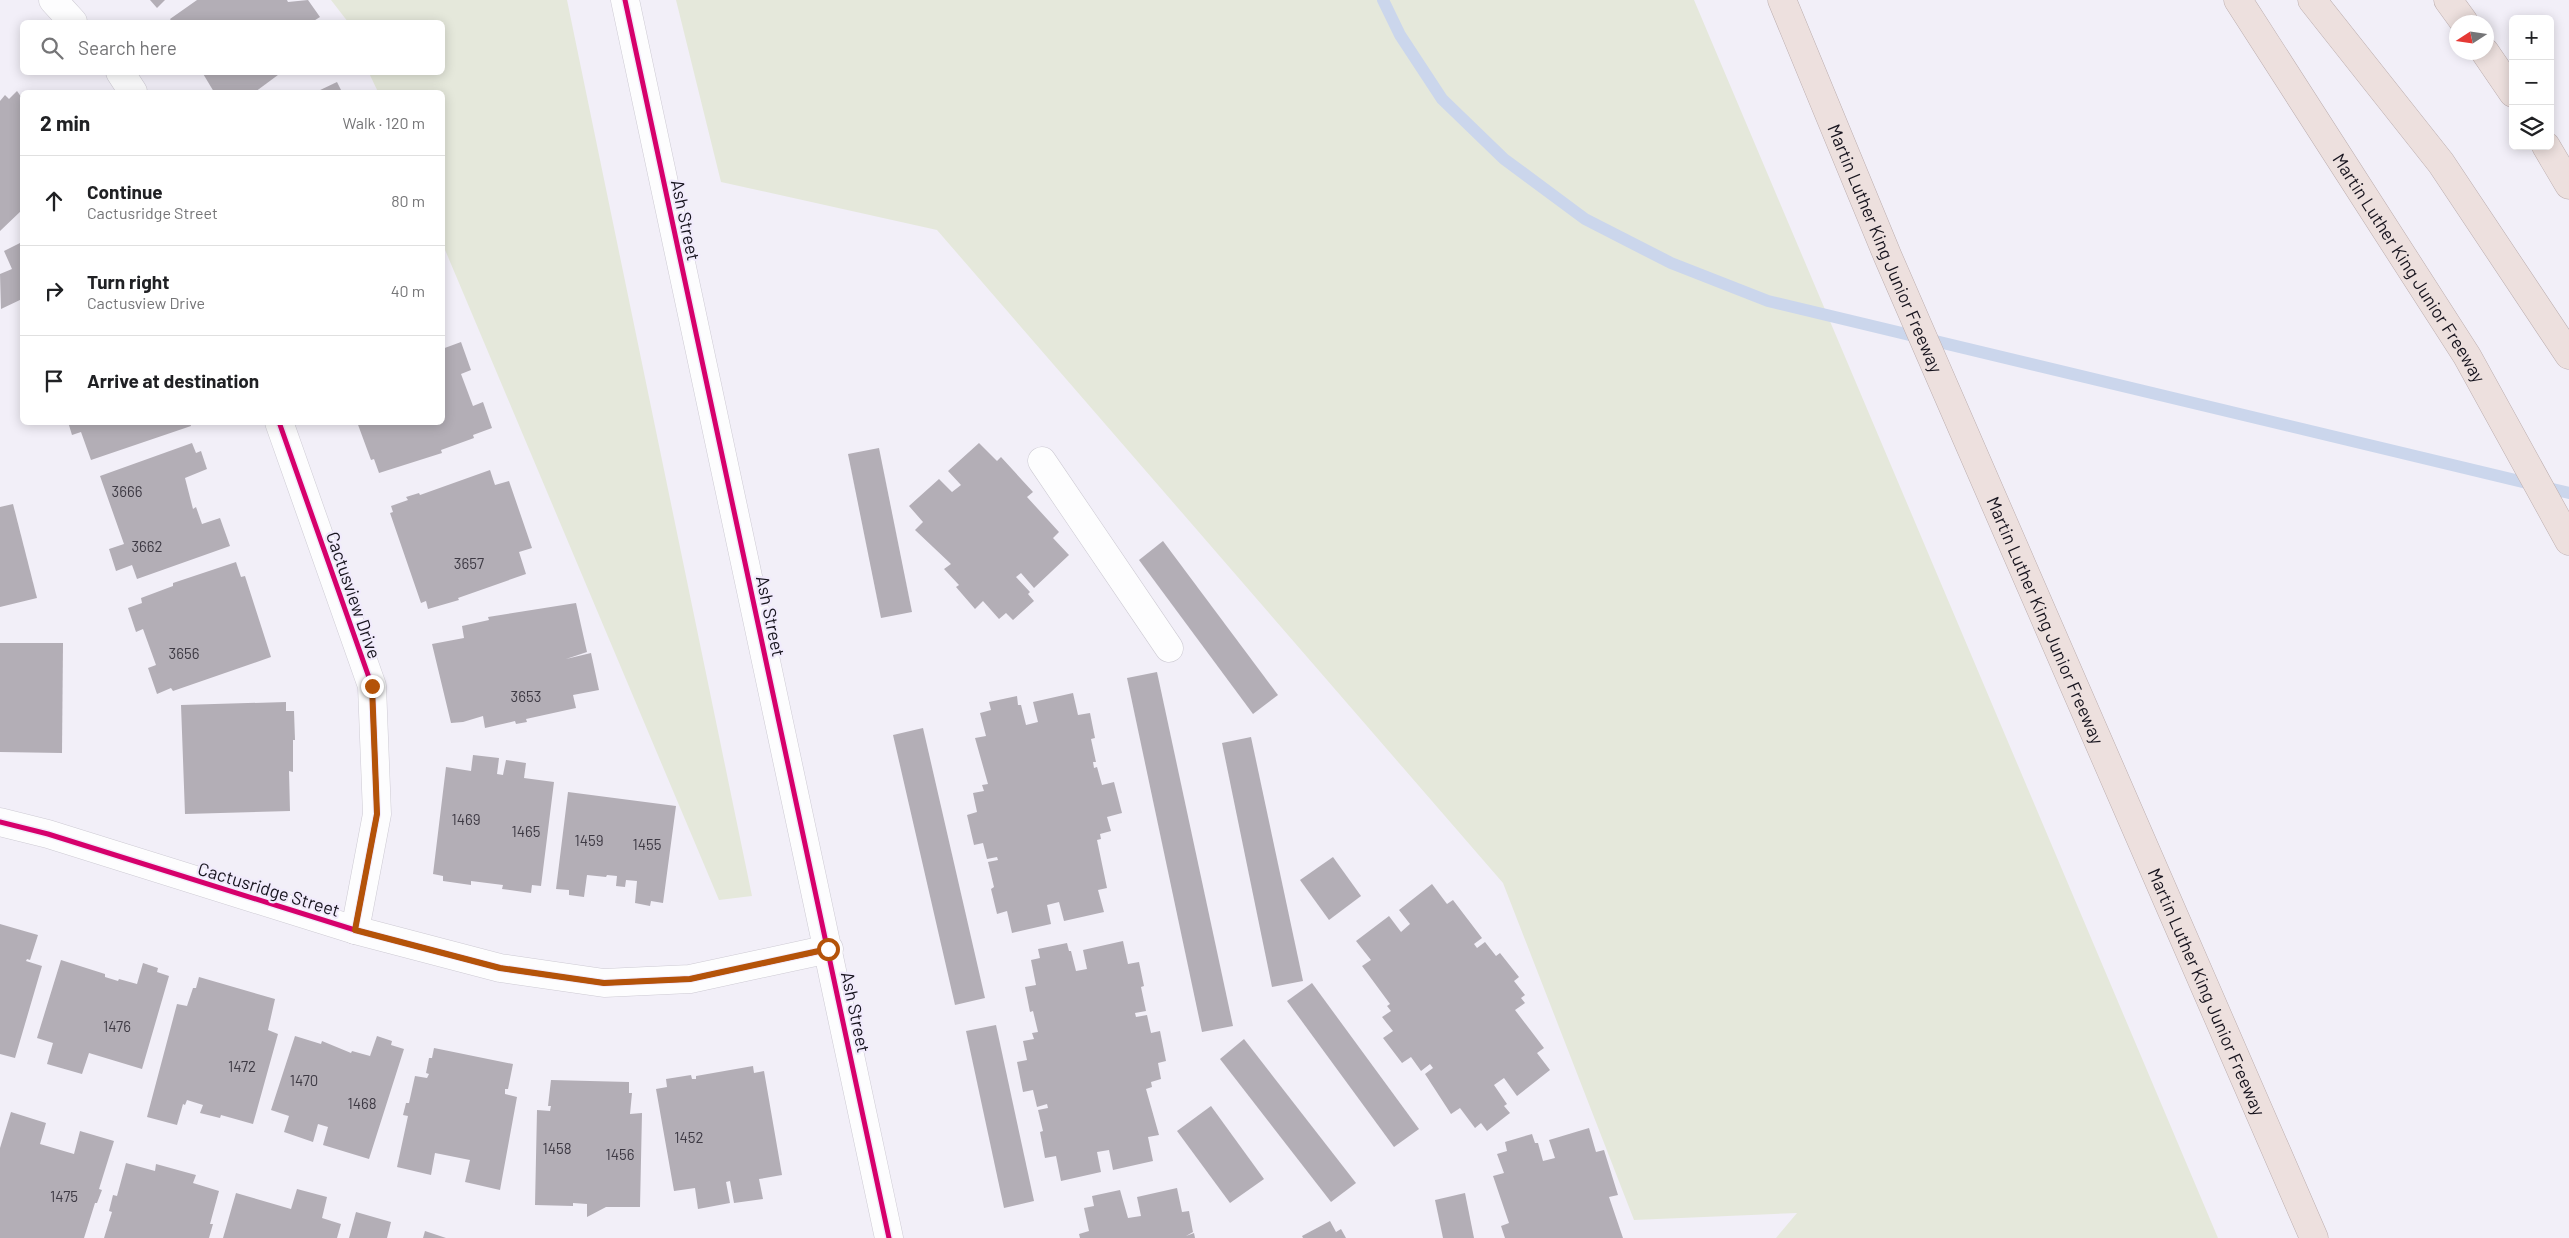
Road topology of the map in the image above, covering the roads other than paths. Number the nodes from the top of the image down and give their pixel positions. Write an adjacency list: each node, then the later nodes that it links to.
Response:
1 (53, 0): 8 (street)
2 (625, 0): 22 (street, Ash Street)
3 (1782, 0): 24 (highway, Martin Luther King Junior Freeway)
4 (2238, 0): 18 (highway, Martin Luther King Junior Freeway)
5 (2312, 0): 15 (highway)
6 (2448, 0): 7 (highway)
7 (2459, 15)
8 (72, 20)
9 (2490, 60): 11 (highway)
10 (122, 75): 12 (street)
11 (2509, 87)
12 (132, 90)
13 (2548, 150): 14 (highway)
14 (2569, 186)
15 (2569, 356)
16 (280, 425): 21 (street, Cactusview Drive)
17 (1042, 461): 19 (street)
18 (2569, 541)
19 (1169, 648)
20 (0, 822): 21 (street, Cactusridge Street)
21 (355, 930): 22 (street, Cactusridge Street)
22 (828, 949): 23 (street, Ash Street)
23 (889, 1238)
24 (2314, 1238)

